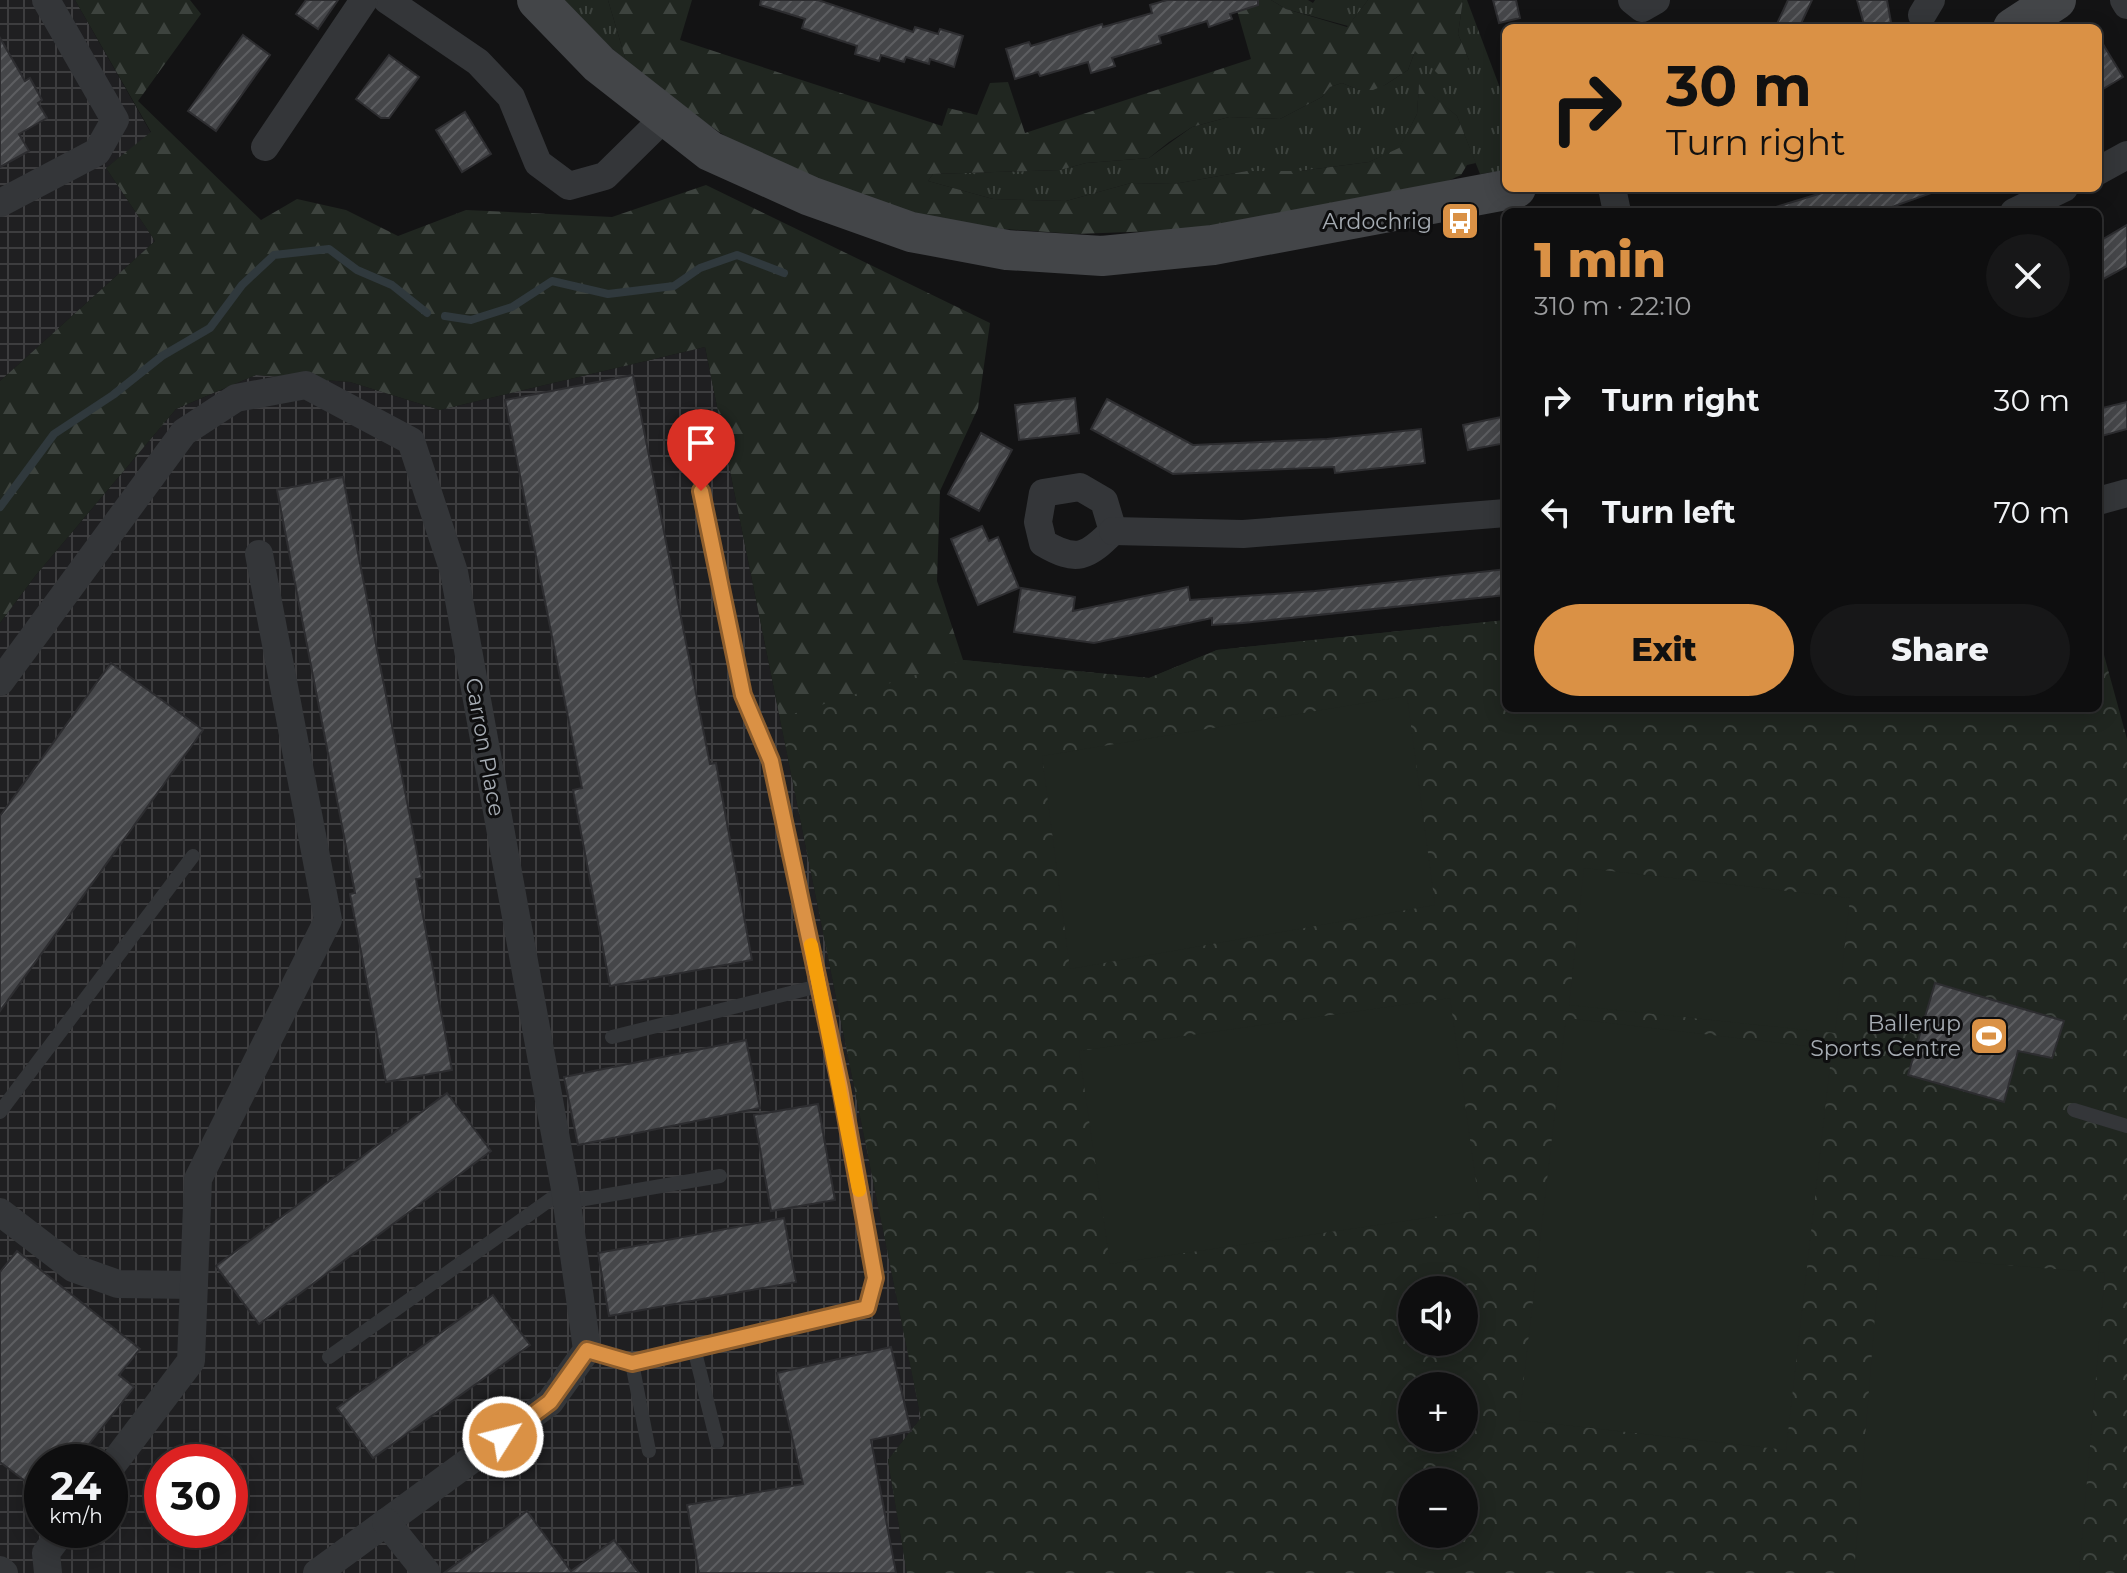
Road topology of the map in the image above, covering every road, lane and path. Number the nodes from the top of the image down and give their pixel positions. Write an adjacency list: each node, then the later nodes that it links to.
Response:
1 (46, 0): 15 (street)
2 (364, 0): 10 (street)
3 (387, 0): 9 (street)
4 (537, 0): 9 (street)
5 (1632, 0): 6 (street)
6 (1656, 0)
7 (2056, 0): 8 (street)
8 (2019, 24)
9 (665, 117): 13 (street)
10 (265, 147)
11 (2127, 155): 12 (street)
12 (2102, 169)
13 (1502, 191)
14 (2056, 192): 16 (street)
15 (0, 203)
16 (2022, 208)
17 (689, 430): 25 (lane)
18 (2127, 493): 19 (street)
19 (2102, 500)
20 (1502, 513): 21 (street)
21 (1113, 531)
22 (259, 554): 33 (street)
23 (0, 682): 31 (street, Carron Place)
24 (193, 856): 28 (lane)
25 (819, 986): 26 (lane); 34 (lane)
26 (612, 1037)
27 (2074, 1110): 29 (lane)
28 (0, 1112)
29 (2127, 1126)
30 (720, 1176): 31 (lane)
31 (566, 1195): 35 (street, Carron Place); 36 (lane)
32 (0, 1212): 33 (street)
33 (194, 1285): 39 (street)
34 (694, 1348): 37 (lane); 38 (lane)
35 (587, 1350): 37 (lane); 41 (street)
36 (329, 1357)
37 (632, 1363): 40 (lane)
38 (717, 1442)
39 (128, 1444)
40 (649, 1451)
41 (386, 1522): 44 (street); 45 (street)
42 (50, 1548): 43 (street)
43 (48, 1573)
44 (317, 1573)
45 (427, 1573)

